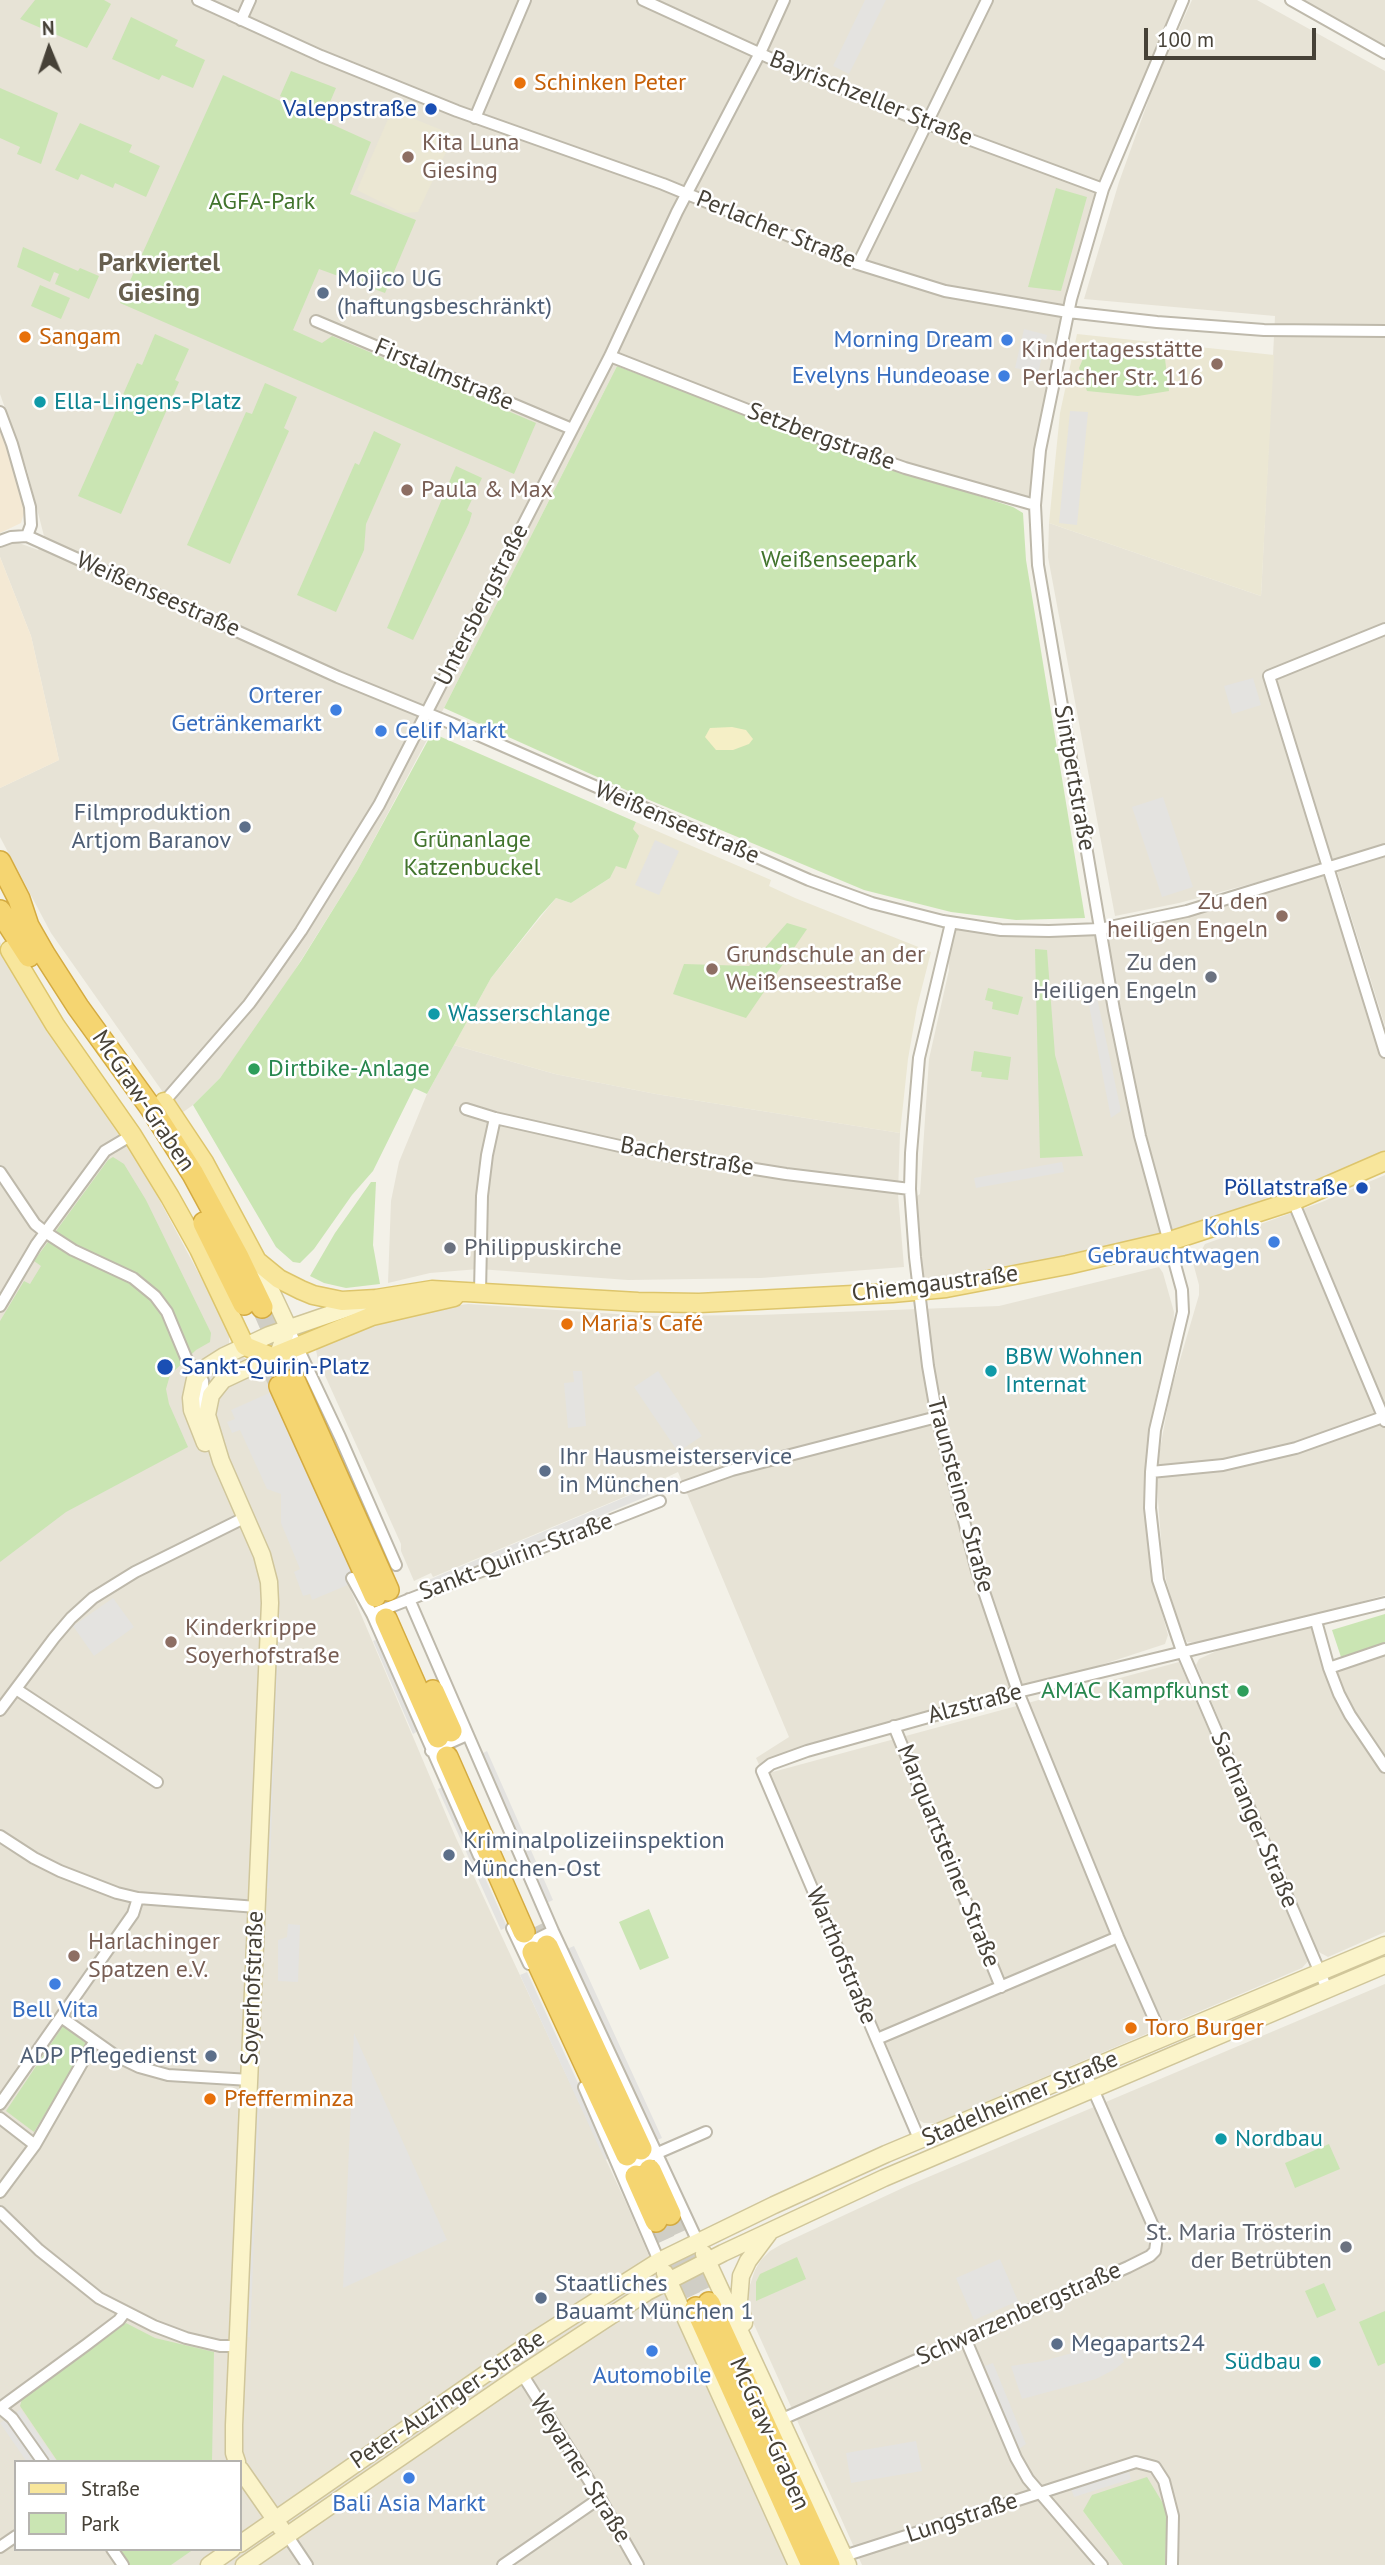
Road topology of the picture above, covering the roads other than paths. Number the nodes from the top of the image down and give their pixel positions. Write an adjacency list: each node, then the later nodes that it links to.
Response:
1 (198, 0): 9 (street, Perlacher Straße)
2 (250, 0): 9 (street)
3 (525, 0): 12 (street)
4 (643, 0): 10 (street, Bayrischzeller Straße)
5 (784, 0): 10 (street, Untersbergstraße)
6 (987, 0): 13 (street)
7 (1183, 0): 14 (street, Sintpertstraße)
8 (1291, 0): 11 (street)
9 (241, 20): 12 (street, Perlacher Straße)
10 (760, 53): 13 (street, Bayrischzeller Straße); 15 (street, Untersbergstraße)
11 (1385, 53)
12 (475, 118): 15 (street, Perlacher Straße)
13 (925, 122): 14 (street, Bayrischzeller Straße); 16 (street)
14 (1103, 189): 17 (street, Sintpertstraße)
15 (687, 194): 16 (street, Perlacher Straße); 20 (street, Untersbergstraße)
16 (858, 264): 17 (street, Perlacher Straße)
17 (1069, 312): 19 (street, Perlacher Straße); 23 (street, Sintpertstraße)
18 (316, 321): 22 (street, Firstalmstraße)
19 (1385, 331)
20 (611, 356): 22 (street, Untersbergstraße); 23 (street, Setzbergstraße)
21 (0, 412): 24 (street)
22 (572, 429): 27 (street, Untersbergstraße)
23 (1035, 506): 34 (street, Sintpertstraße)
24 (27, 536): 25 (street); 27 (street, Weißenseestraße)
25 (0, 541)
26 (1385, 629): 30 (street)
27 (426, 714): 33 (street, Weißenseestraße); 37 (street, Untersbergstraße)
28 (1385, 850): 30 (street, Weißenseestraße)
29 (0, 862): 31 (highway)
30 (1328, 868): 34 (street, Weißenseestraße); 36 (street)
31 (19, 899): 32 (highway, McGraw-Graben); 37 (highway)
32 (0, 911)
33 (951, 923): 34 (street, Weißenseestraße); 43 (street, Traunsteiner Straße)
34 (1100, 929): 46 (street, Sintpertstraße)
35 (3, 943): 40 (main road)
36 (1385, 1052)
37 (164, 1102): 47 (main road)
38 (466, 1110): 39 (street, Bacherstraße)
39 (495, 1118): 43 (street, Bacherstraße); 49 (street)
40 (132, 1135): 45 (street); 53 (main road)
41 (1385, 1161): 44 (main road, Chiemgaustraße)
42 (0, 1172): 45 (street)
43 (910, 1189): 48 (street, Traunsteiner Straße)
44 (1293, 1201): 46 (main road, Chiemgaustraße); 60 (street)
45 (45, 1232): 51 (street); 56 (street)
46 (1170, 1241): 48 (main road, Chiemgaustraße); 62 (street, Sachranger Straße)
47 (257, 1261): 50 (main road); 52 (main road)
48 (918, 1290): 49 (main road, Chiemgaustraße); 59 (street, Traunsteiner Straße)
49 (474, 1293): 50 (main road, Chiemgaustraße); 54 (main road, Chiemgaustraße)
50 (376, 1299): 52 (main road, Chiemgaustraße)
51 (0, 1306)
52 (288, 1328): 53 (main road); 54 (street); 55 (main road)
53 (244, 1346): 55 (main road); 56 (main road)
54 (297, 1346): 55 (main road, Chiemgaustraße); 66 (street)
55 (275, 1356): 58 (main road)
56 (198, 1374): 58 (street); 61 (main road)
57 (287, 1383): 69 (highway)
58 (207, 1415): 61 (main road)
59 (937, 1417): 63 (street); 75 (street, Traunsteiner Straße)
60 (1384, 1419): 62 (street)
61 (221, 1461): 65 (main road)
62 (1151, 1472): 72 (street, Sachranger Straße)
63 (684, 1486)
64 (660, 1501): 69 (street, Sankt-Quirin-Straße)
65 (246, 1517): 74 (street); 84 (main road, Soyerhofstraße)
66 (396, 1564)
67 (352, 1578): 69 (street)
68 (1385, 1603): 70 (street, Alzstraße)
69 (388, 1605): 78 (highway)
70 (1316, 1621): 72 (street, Alzstraße); 73 (street)
71 (1385, 1649): 73 (street)
72 (1182, 1651): 75 (street, Alzstraße); 89 (street, Sachranger Straße)
73 (1329, 1668): 79 (street)
74 (16, 1689): 76 (street); 81 (street)
75 (1018, 1692): 77 (street, Alzstraße); 85 (street, Traunsteiner Straße)
76 (0, 1710)
77 (894, 1726): 80 (street, Alzstraße); 90 (street, Marquartsteiner Straße)
78 (449, 1743): 86 (highway); 86 (street)
79 (1385, 1767)
80 (762, 1771): 93 (street, Warthofstraße)
81 (157, 1782)
82 (0, 1836): 83 (street)
83 (138, 1898): 84 (street); 92 (street)
84 (257, 1907): 97 (main road, Soyerhofstraße)
85 (1118, 1937): 90 (street); 94 (street, Traunsteiner Straße)
86 (536, 1939): 104 (highway); 104 (street)
87 (1385, 1945): 89 (main road, Stadelheimer Straße)
88 (1385, 1965): 91 (main road, Stadelheimer Straße)
89 (1320, 1972): 91 (street, Sachranger Straße); 94 (main road, Stadelheimer Straße)
90 (1001, 1987): 93 (street)
91 (1327, 1989): 98 (main road, Stadelheimer Straße)
92 (61, 2017): 95 (street); 99 (street)
93 (877, 2039): 102 (street, Warthofstraße)
94 (1163, 2039): 96 (main road, Stadelheimer Straße)
95 (94, 2042): 97 (street); 103 (street)
96 (1085, 2071): 98 (street, Schwarzenbergstraße); 102 (main road, Stadelheimer Straße)
97 (250, 2080): 115 (main road, Soyerhofstraße)
98 (1093, 2089): 108 (main road, Stadelheimer Straße); 114 (street, Schwarzenbergstraße)
99 (0, 2104)
100 (0, 2118): 103 (street)
101 (706, 2132): 104 (street)
102 (920, 2141): 109 (main road, Stadelheimer Straße)
103 (35, 2145): 105 (street)
104 (639, 2162): 107 (highway); 109 (street); 111 (street)
105 (0, 2192)
106 (0, 2212): 113 (street)
107 (663, 2217)
108 (772, 2230): 110 (main road, Stadelheimer Straße); 116 (main road)
109 (698, 2242): 110 (main road); 111 (main road, Stadelheimer Straße)
110 (707, 2261): 112 (main road, Stadelheimer Straße); 116 (main road)
111 (659, 2262): 112 (main road); 125 (main road, Peter-Auzinger-Straße)
112 (668, 2281): 117 (main road, Peter-Auzinger-Straße); 135 (main road)
113 (125, 2312): 115 (street); 118 (street)
114 (965, 2338): 119 (street, Schwarzenbergstraße); 123 (street)
115 (239, 2346): 121 (main road, Soyerhofstraße)
116 (759, 2373): 119 (main road)
117 (522, 2374): 124 (street, Weyarner Straße); 126 (main road, Peter-Auzinger-Straße)
118 (0, 2408): 120 (street)
119 (780, 2420): 129 (main road)
120 (42, 2460)
121 (237, 2460)
122 (242, 2472): 125 (main road)
123 (1039, 2493): 129 (street, Lungstraße); 137 (street); 138 (street, Lungstraße)
124 (600, 2498): 133 (street); 134 (street, Weyarner Straße)
125 (275, 2519): 126 (main road); 127 (main road, Peter-Auzinger-Straße)
126 (287, 2535): 131 (main road, Peter-Auzinger-Straße); 132 (street)
127 (242, 2543)
128 (229, 2551): 130 (main road)
129 (840, 2562): 136 (highway, McGraw-Graben)
130 (209, 2565)
131 (244, 2565)
132 (307, 2565)
133 (503, 2565)
134 (638, 2565)
135 (797, 2565)
136 (813, 2565)
137 (1102, 2565)
138 (1172, 2565)

